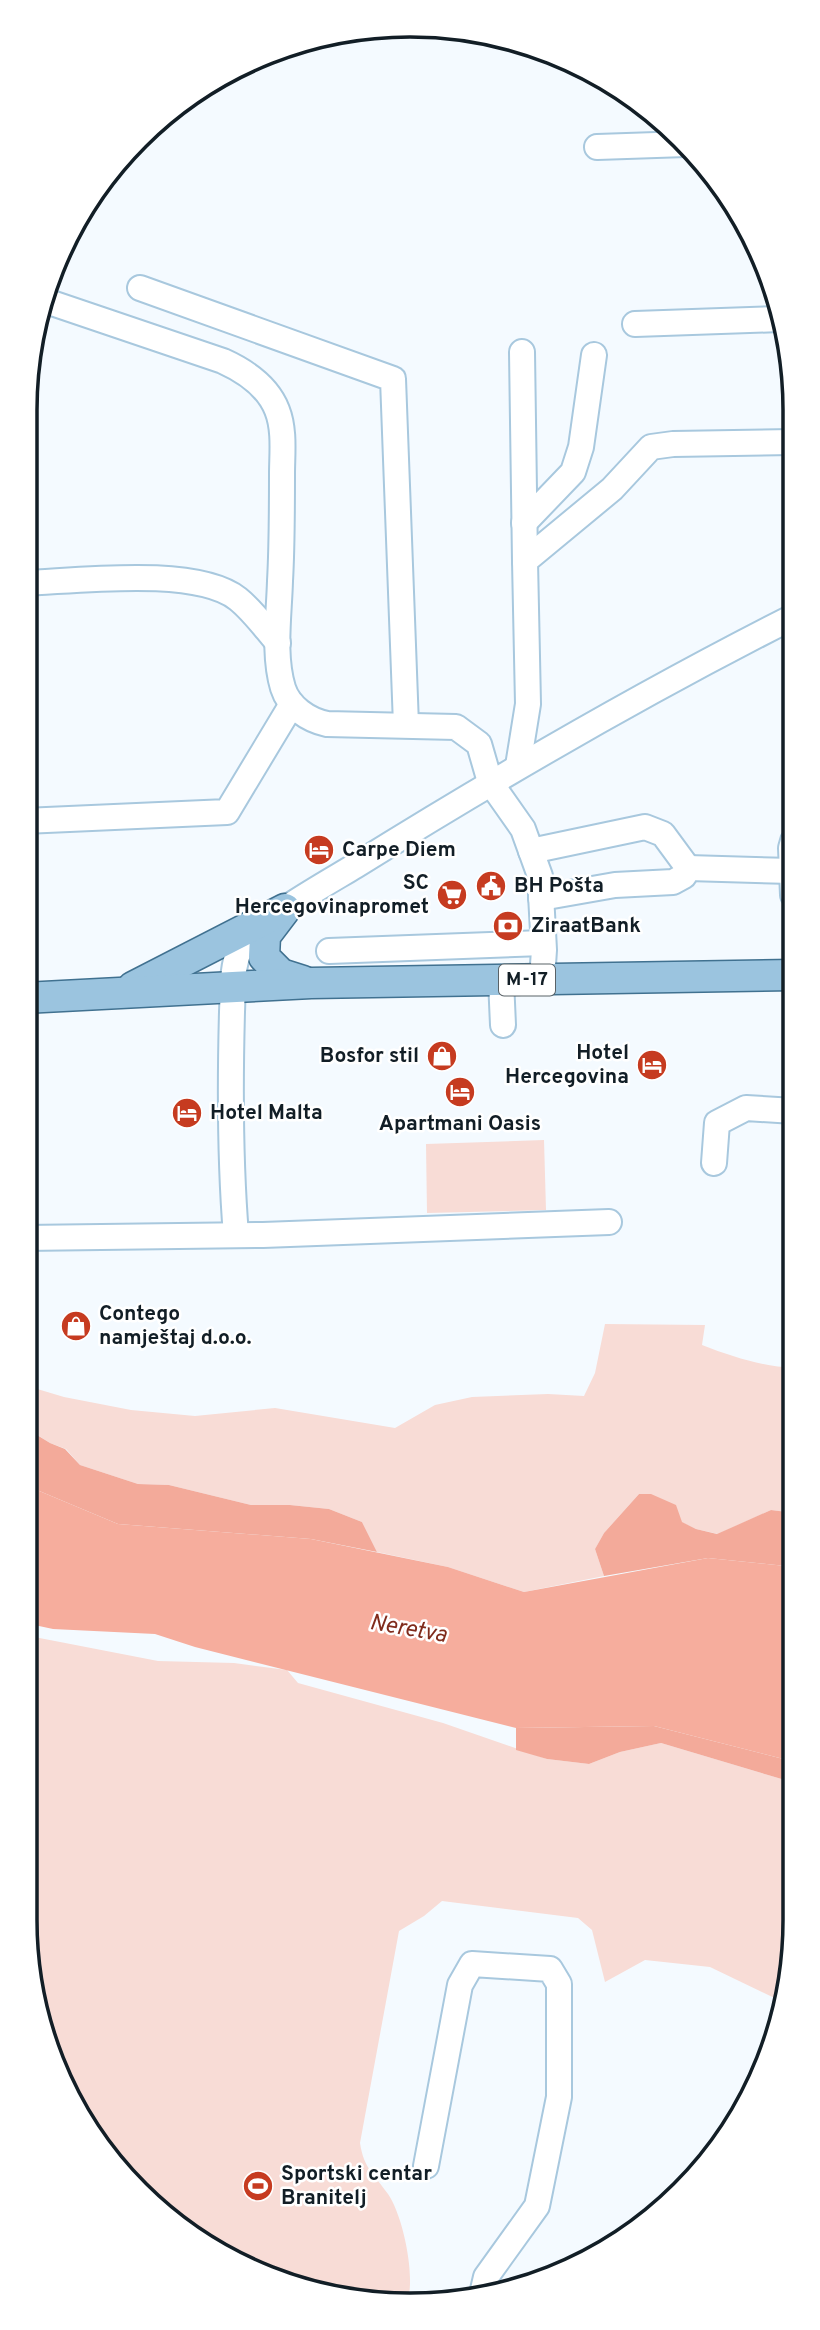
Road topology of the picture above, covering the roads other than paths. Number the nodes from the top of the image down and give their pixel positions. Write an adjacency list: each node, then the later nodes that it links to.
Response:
1 (672, 144): 2 (street)
2 (597, 146)
3 (140, 288): 16 (street)
4 (52, 303): 14 (street)
5 (772, 319): 6 (street)
6 (635, 324)
7 (522, 352): 10 (street)
8 (594, 355): 10 (street)
9 (783, 442): 11 (street)
10 (524, 523): 11 (street)
11 (525, 561): 17 (street)
12 (37, 583): 14 (street)
13 (783, 622): 17 (street)
14 (278, 643): 15 (street)
15 (292, 704): 16 (street); 19 (street)
16 (406, 725): 18 (street)
17 (518, 766): 18 (street)
18 (490, 782): 20 (street); 24 (street)
19 (37, 820)
20 (531, 851): 21 (street); 23 (street)
21 (688, 868): 22 (street); 23 (street)
22 (783, 882)
23 (541, 898): 25 (street)
24 (285, 909): 30 (main road); 31 (street); 32 (main road)
25 (543, 943): 26 (street); 28 (street)
26 (329, 951)
27 (783, 968): 28 (main road, M-17)
28 (542, 979): 29 (main road, M-17)
29 (501, 980): 30 (main road, M-17); 34 (street)
30 (310, 983): 31 (main road, M-17)
31 (233, 987): 32 (main road, M-17); 38 (street)
32 (121, 993): 33 (main road, M-17)
33 (37, 997)
34 (503, 1025)
35 (783, 1110): 36 (street)
36 (714, 1163)
37 (609, 1222): 38 (street)
38 (236, 1235): 39 (street)
39 (37, 1238)
40 (426, 2165): 41 (street)
41 (484, 2286)

